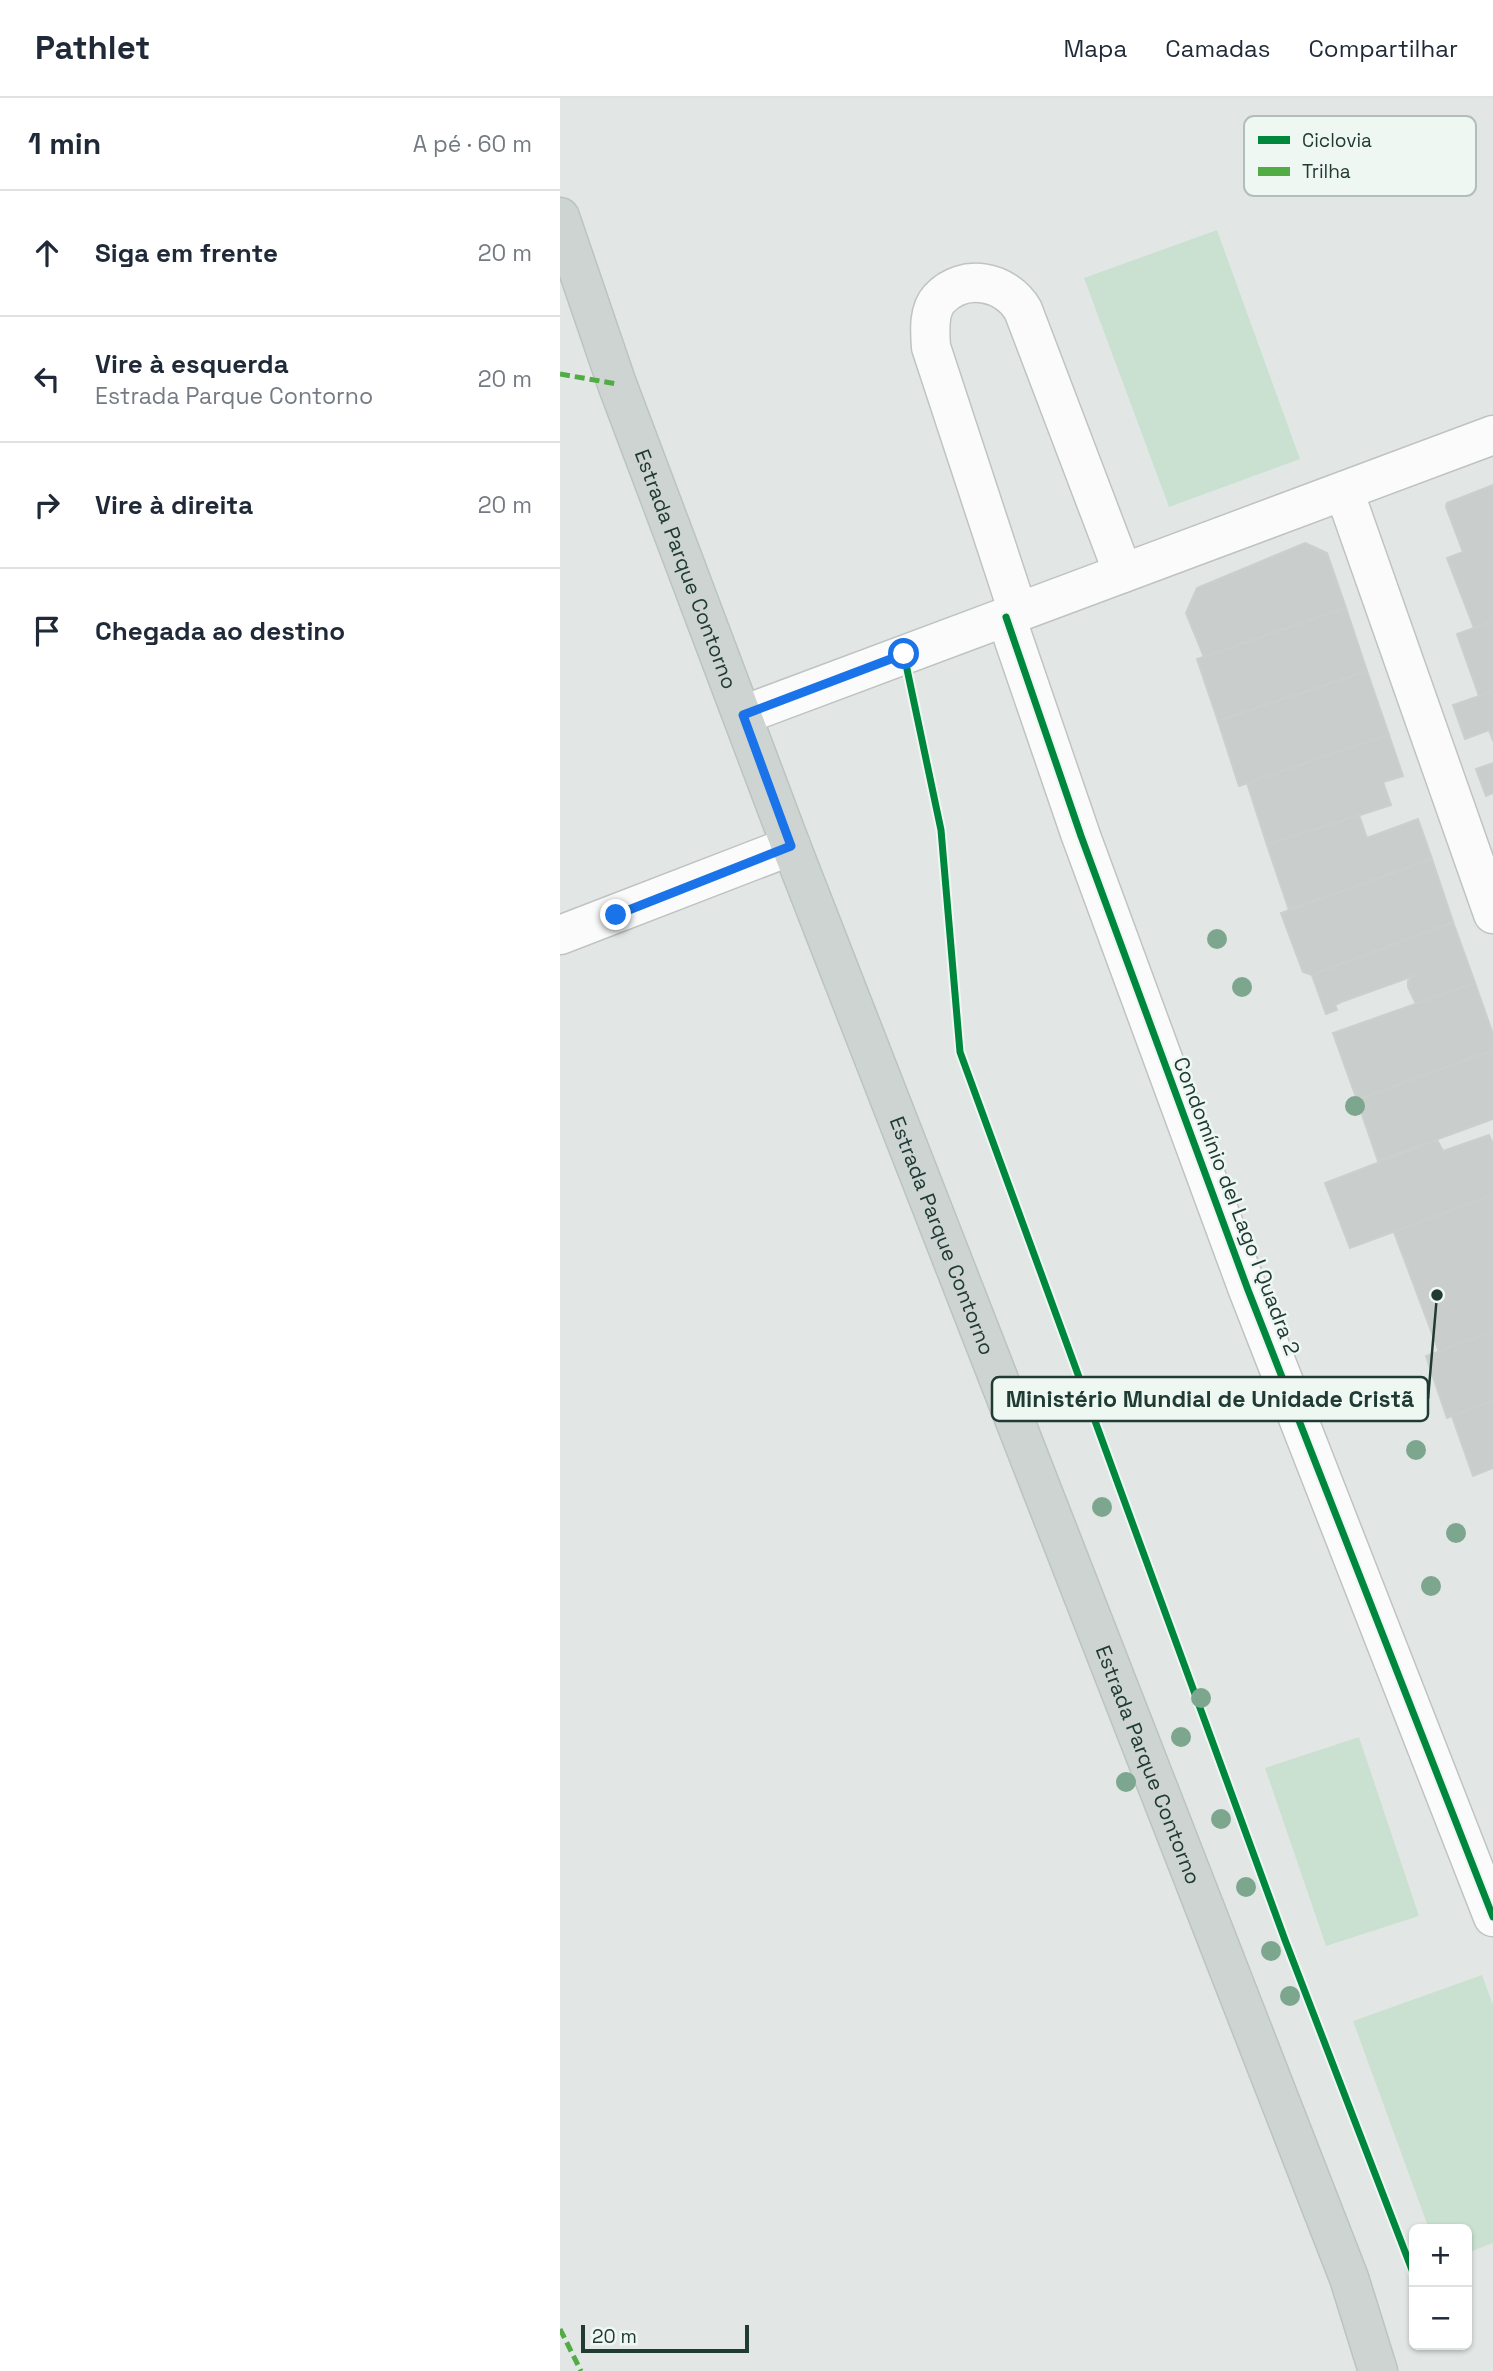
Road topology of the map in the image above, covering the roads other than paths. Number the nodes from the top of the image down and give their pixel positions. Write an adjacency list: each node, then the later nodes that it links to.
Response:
1 (560, 217): 6 (main road, Estrada Parque Contorno)
2 (1493, 435): 3 (street)
3 (1344, 491): 4 (street); 8 (street)
4 (1123, 573): 5 (street); 5 (street, Condomínio del Lago I Quadra 2)
5 (1012, 614): 6 (street); 10 (street, Condomínio del Lago I Quadra 2)
6 (743, 715): 7 (main road, Estrada Parque Contorno)
7 (791, 846): 9 (street); 12 (main road, Estrada Parque Contorno)
8 (1493, 914)
9 (560, 935)
10 (1486, 1877): 11 (street, Condomínio del Lago I Quadra 2)
11 (1493, 1917)
12 (1378, 2371)

